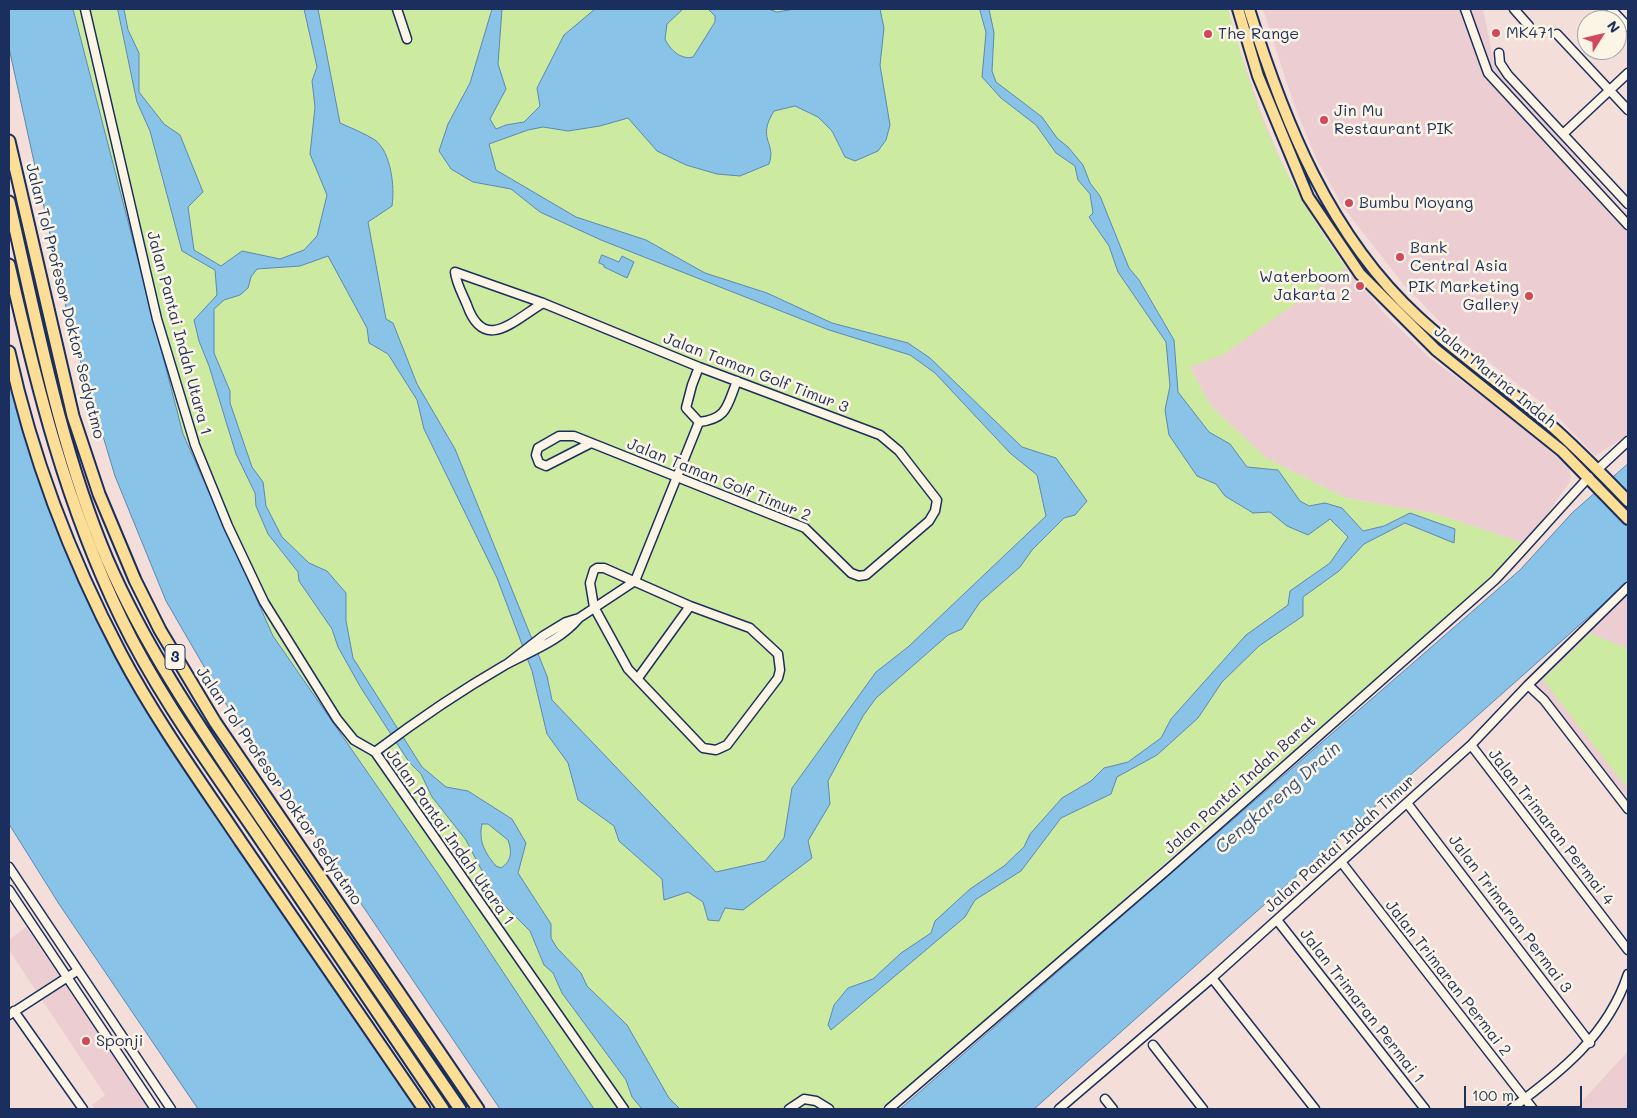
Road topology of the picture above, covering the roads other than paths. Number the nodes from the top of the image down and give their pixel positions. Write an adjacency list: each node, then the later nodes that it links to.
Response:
1 (85, 9): 48 (street, Jalan Pantai Indah Utara 1)
2 (397, 9): 11 (street)
3 (1238, 9): 24 (main road, Jalan Marina Indah)
4 (1249, 9): 23 (main road, Jalan Marina Indah)
5 (1465, 9): 20 (street)
6 (1514, 9): 8 (street)
7 (1611, 9): 9 (street)
8 (1529, 26)
9 (1628, 27)
10 (1557, 34): 14 (street)
11 (406, 39)
12 (1498, 53): 16 (street)
13 (1628, 73): 14 (street)
14 (1610, 90): 15 (street); 16 (street)
15 (1628, 110)
16 (1563, 134): 19 (street)
17 (9, 140): 71 (highway, Jalan Tol Profesor Doktor Sedyatmo / 3)
18 (9, 202): 70 (highway, Jalan Tol Profesor Doktor Sedyatmo / 3)
19 (1628, 204)
20 (1628, 225)
21 (9, 265): 69 (highway, 3)
22 (543, 303): 22 (street, Jalan Taman Golf Timur 3); 26 (street, Jalan Taman Golf Timur 3)
23 (1444, 340): 24 (main road); 31 (main road, Jalan Marina Indah)
24 (1436, 350): 32 (main road, Jalan Marina Indah)
25 (9, 352): 68 (highway)
26 (699, 367): 27 (street, Jalan Taman Golf Timur 3); 28 (street)
27 (736, 381): 28 (street); 36 (street, Jalan Taman Golf Timur 3)
28 (699, 422): 34 (street)
29 (1628, 441): 33 (street)
30 (591, 443): 30 (street, Jalan Taman Golf Timur 2); 34 (street, Jalan Taman Golf Timur 2)
31 (1581, 452): 32 (main road); 33 (main road, Jalan Marina Indah)
32 (1573, 462): 35 (main road, Jalan Marina Indah)
33 (1598, 469): 35 (main road, Jalan Pantai Indah Barat); 37 (main road, Jalan Marina Indah)
34 (677, 478): 36 (street, Jalan Taman Golf Timur 2); 39 (street)
35 (1592, 481): 38 (main road, Jalan Marina Indah); 75 (street, Jalan Pantai Indah Barat)
36 (937, 500)
37 (1628, 502)
38 (1628, 519)
39 (635, 581): 41 (street); 42 (street); 42 (street)
40 (1628, 587): 46 (street, Jalan Pantai Indah Timur)
41 (690, 606): 45 (street); 45 (street)
42 (594, 607): 43 (street); 45 (street)
43 (578, 618): 44 (street); 44 (street)
44 (523, 654): 48 (street)
45 (638, 678)
46 (1528, 685): 47 (street, Jalan Pantai Indah Timur); 50 (street)
47 (1470, 745): 49 (street, Jalan Pantai Indah Timur); 55 (street, Jalan Trimaran Permai 4)
48 (375, 752): 72 (street, Jalan Pantai Indah Utara 1)
49 (1407, 803): 51 (street, Jalan Pantai Indah Timur); 61 (street, Jalan Trimaran Permai 3)
50 (1628, 809)
51 (1342, 863): 54 (street, Jalan Pantai Indah Timur); 64 (street, Jalan Trimaran Permai 2)
52 (9, 868): 56 (street)
53 (9, 890): 58 (street)
54 (1278, 920): 59 (street, Jalan Pantai Indah Timur); 80 (street, Jalan Trimaran Permai 1)
55 (1628, 950)
56 (77, 971): 58 (street); 67 (street)
57 (1628, 974): 61 (street)
58 (66, 978): 60 (street); 66 (street)
59 (1212, 978): 76 (street, Jalan Pantai Indah Timur); 79 (street)
60 (12, 1013): 65 (street)
61 (1590, 1042): 64 (street)
62 (1153, 1045): 78 (street)
63 (1105, 1098): 77 (street)
64 (1525, 1099): 81 (street); 82 (street, Jalan Trimaran Permai 2)
65 (83, 1109)
66 (155, 1109)
67 (171, 1109)
68 (424, 1109)
69 (443, 1109)
70 (460, 1109)
71 (478, 1109)
72 (624, 1109)
73 (789, 1109): 74 (street)
74 (829, 1109)
75 (889, 1109)
76 (1059, 1109)
77 (1113, 1109)
78 (1203, 1109)
79 (1315, 1109)
80 (1425, 1109)
81 (1511, 1109)
82 (1533, 1109)

